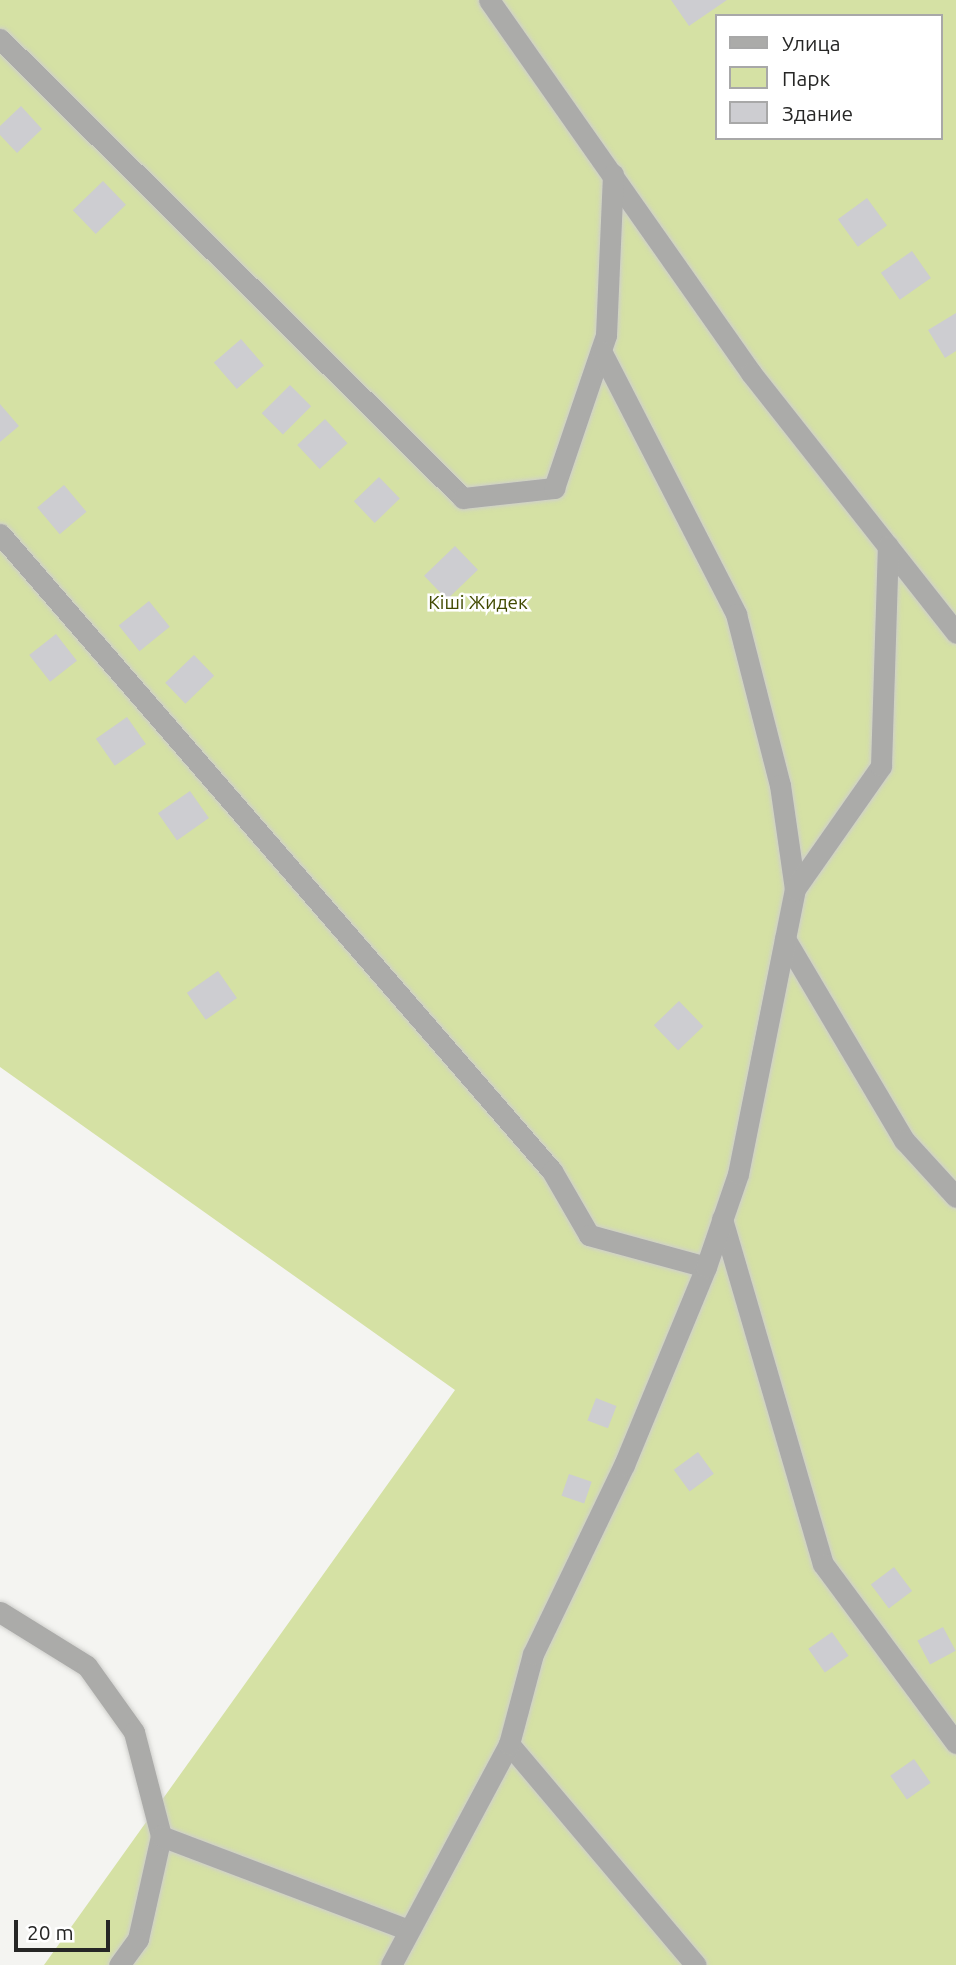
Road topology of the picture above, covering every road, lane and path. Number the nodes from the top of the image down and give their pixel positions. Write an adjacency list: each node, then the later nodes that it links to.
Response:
1 (488, 0): 3 (street)
2 (0, 38): 4 (street)
3 (613, 174): 4 (street); 6 (street)
4 (601, 351): 8 (street)
5 (0, 534): 12 (street)
6 (888, 545): 7 (street); 8 (street)
7 (956, 633)
8 (795, 890): 9 (street)
9 (785, 939): 10 (street); 11 (street)
10 (956, 1197)
11 (722, 1220): 12 (street); 15 (street)
12 (706, 1267): 14 (street)
13 (0, 1612): 16 (street)
14 (509, 1744): 17 (street); 20 (street)
15 (956, 1744)
16 (161, 1836): 17 (street); 18 (street)
17 (406, 1929): 19 (street)
18 (119, 1965)
19 (391, 1965)
20 (696, 1965)

